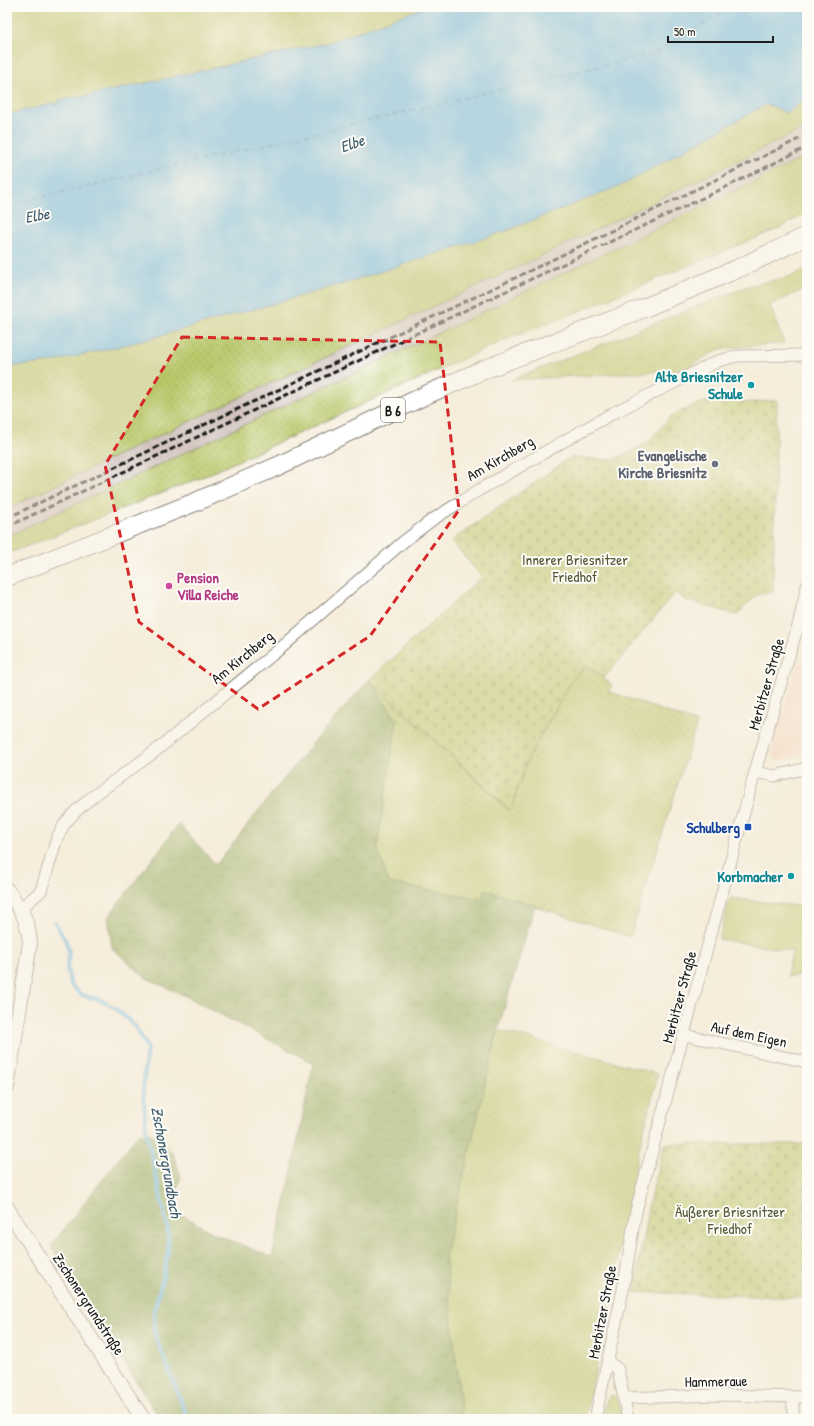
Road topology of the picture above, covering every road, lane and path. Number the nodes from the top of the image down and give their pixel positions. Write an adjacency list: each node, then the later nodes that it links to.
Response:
1 (807, 236): 3 (main road, B 6)
2 (807, 355): 8 (street, Am Kirchberg)
3 (7, 577)
4 (807, 586): 6 (street, Merbitzer Straße)
5 (807, 768): 6 (street)
6 (755, 772): 9 (street, Merbitzer Straße)
7 (7, 890): 8 (street)
8 (21, 908): 11 (street)
9 (684, 1035): 10 (street, Auf dem Eigen); 13 (street, Merbitzer Straße)
10 (807, 1062)
11 (7, 1087)
12 (7, 1208): 17 (street, Zschonergrundstraße)
13 (608, 1362): 16 (street); 18 (street, Merbitzer Straße)
14 (793, 1396): 15 (street, Hammeraue); 16 (street, Hammeraue); 20 (street)
15 (807, 1397)
16 (625, 1398): 19 (street)
17 (143, 1419)
18 (595, 1419)
19 (628, 1419)
20 (793, 1419)

